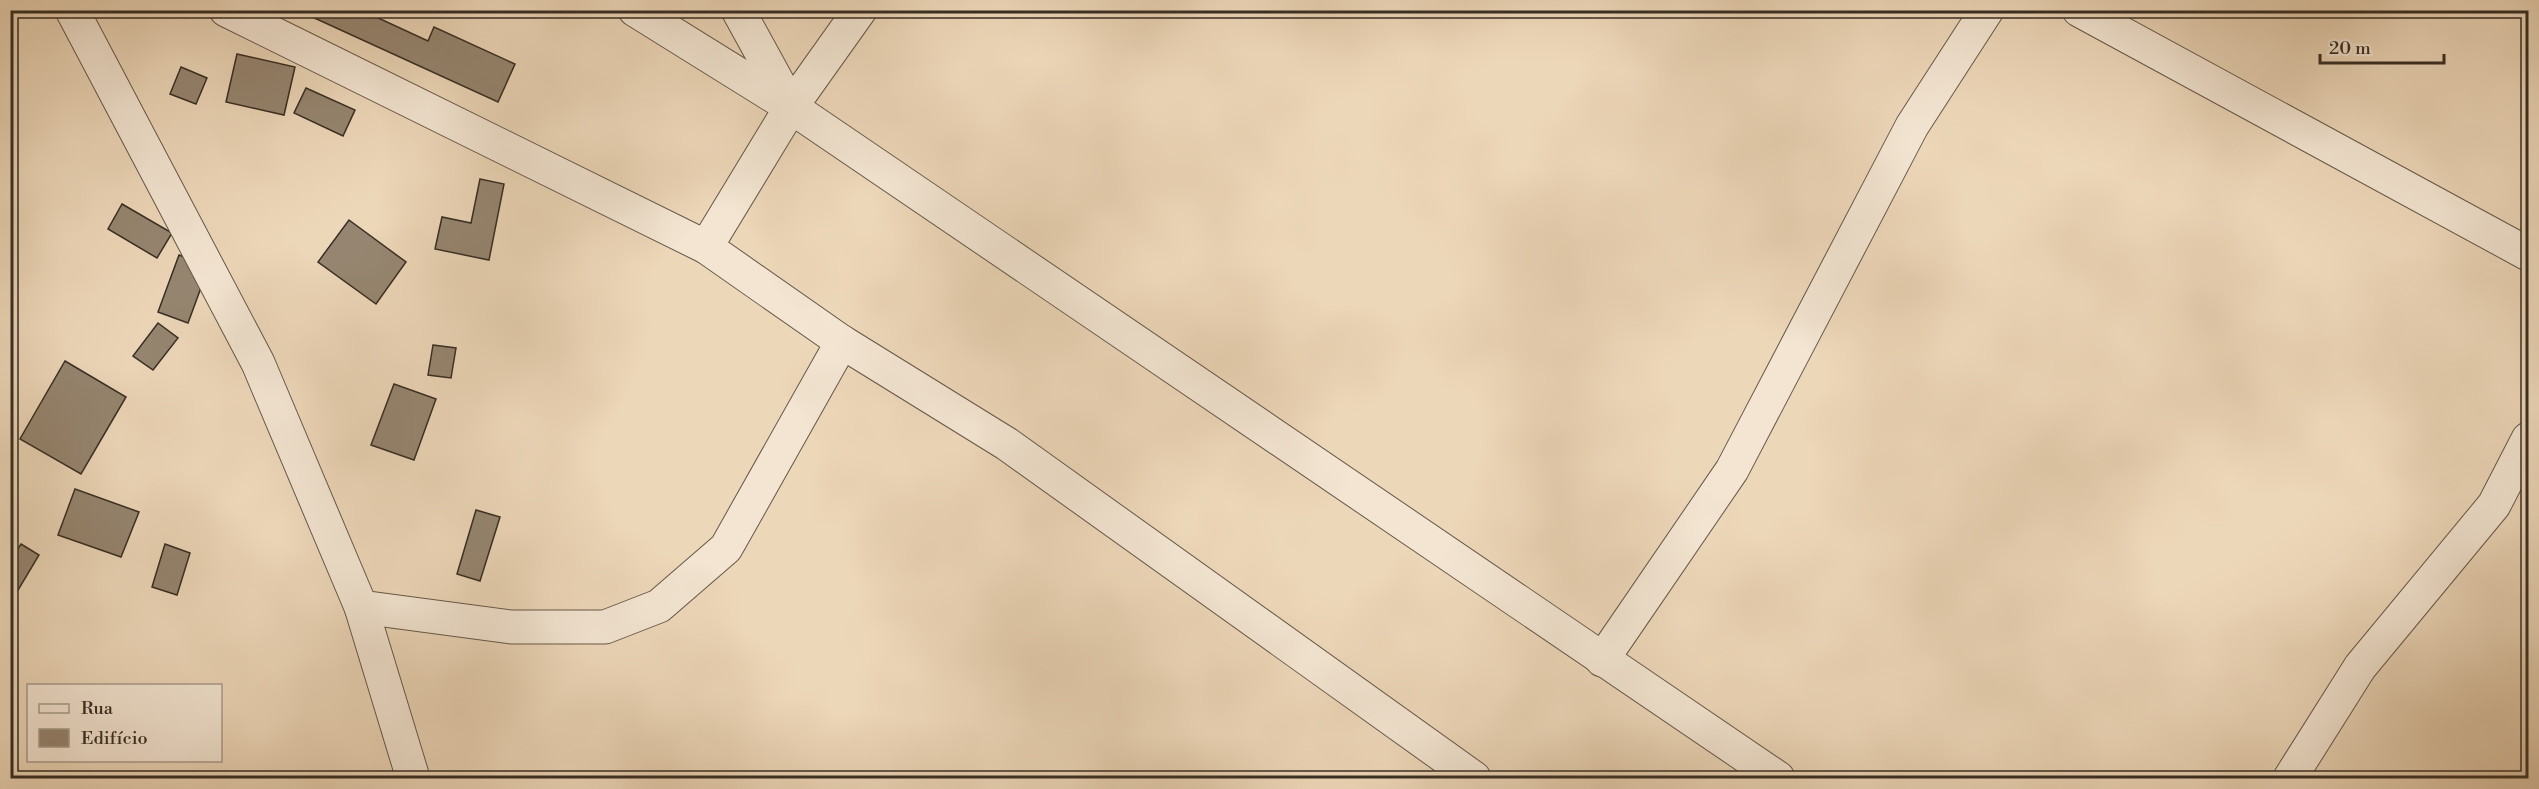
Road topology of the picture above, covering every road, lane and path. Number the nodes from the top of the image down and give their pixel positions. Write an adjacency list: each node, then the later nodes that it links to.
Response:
1 (72, 10): 13 (street)
2 (226, 10): 9 (street)
3 (635, 10): 8 (street)
4 (738, 10): 8 (street)
5 (860, 10): 8 (street)
6 (1987, 10): 14 (street)
7 (2079, 10): 10 (street)
8 (791, 107): 9 (street); 14 (street)
9 (706, 247): 11 (street)
10 (2529, 254)
11 (842, 342): 13 (street); 16 (street)
12 (2529, 439): 18 (street)
13 (361, 607): 15 (street)
14 (1602, 660): 17 (street)
15 (413, 778)
16 (1474, 778)
17 (1778, 778)
18 (2290, 778)

